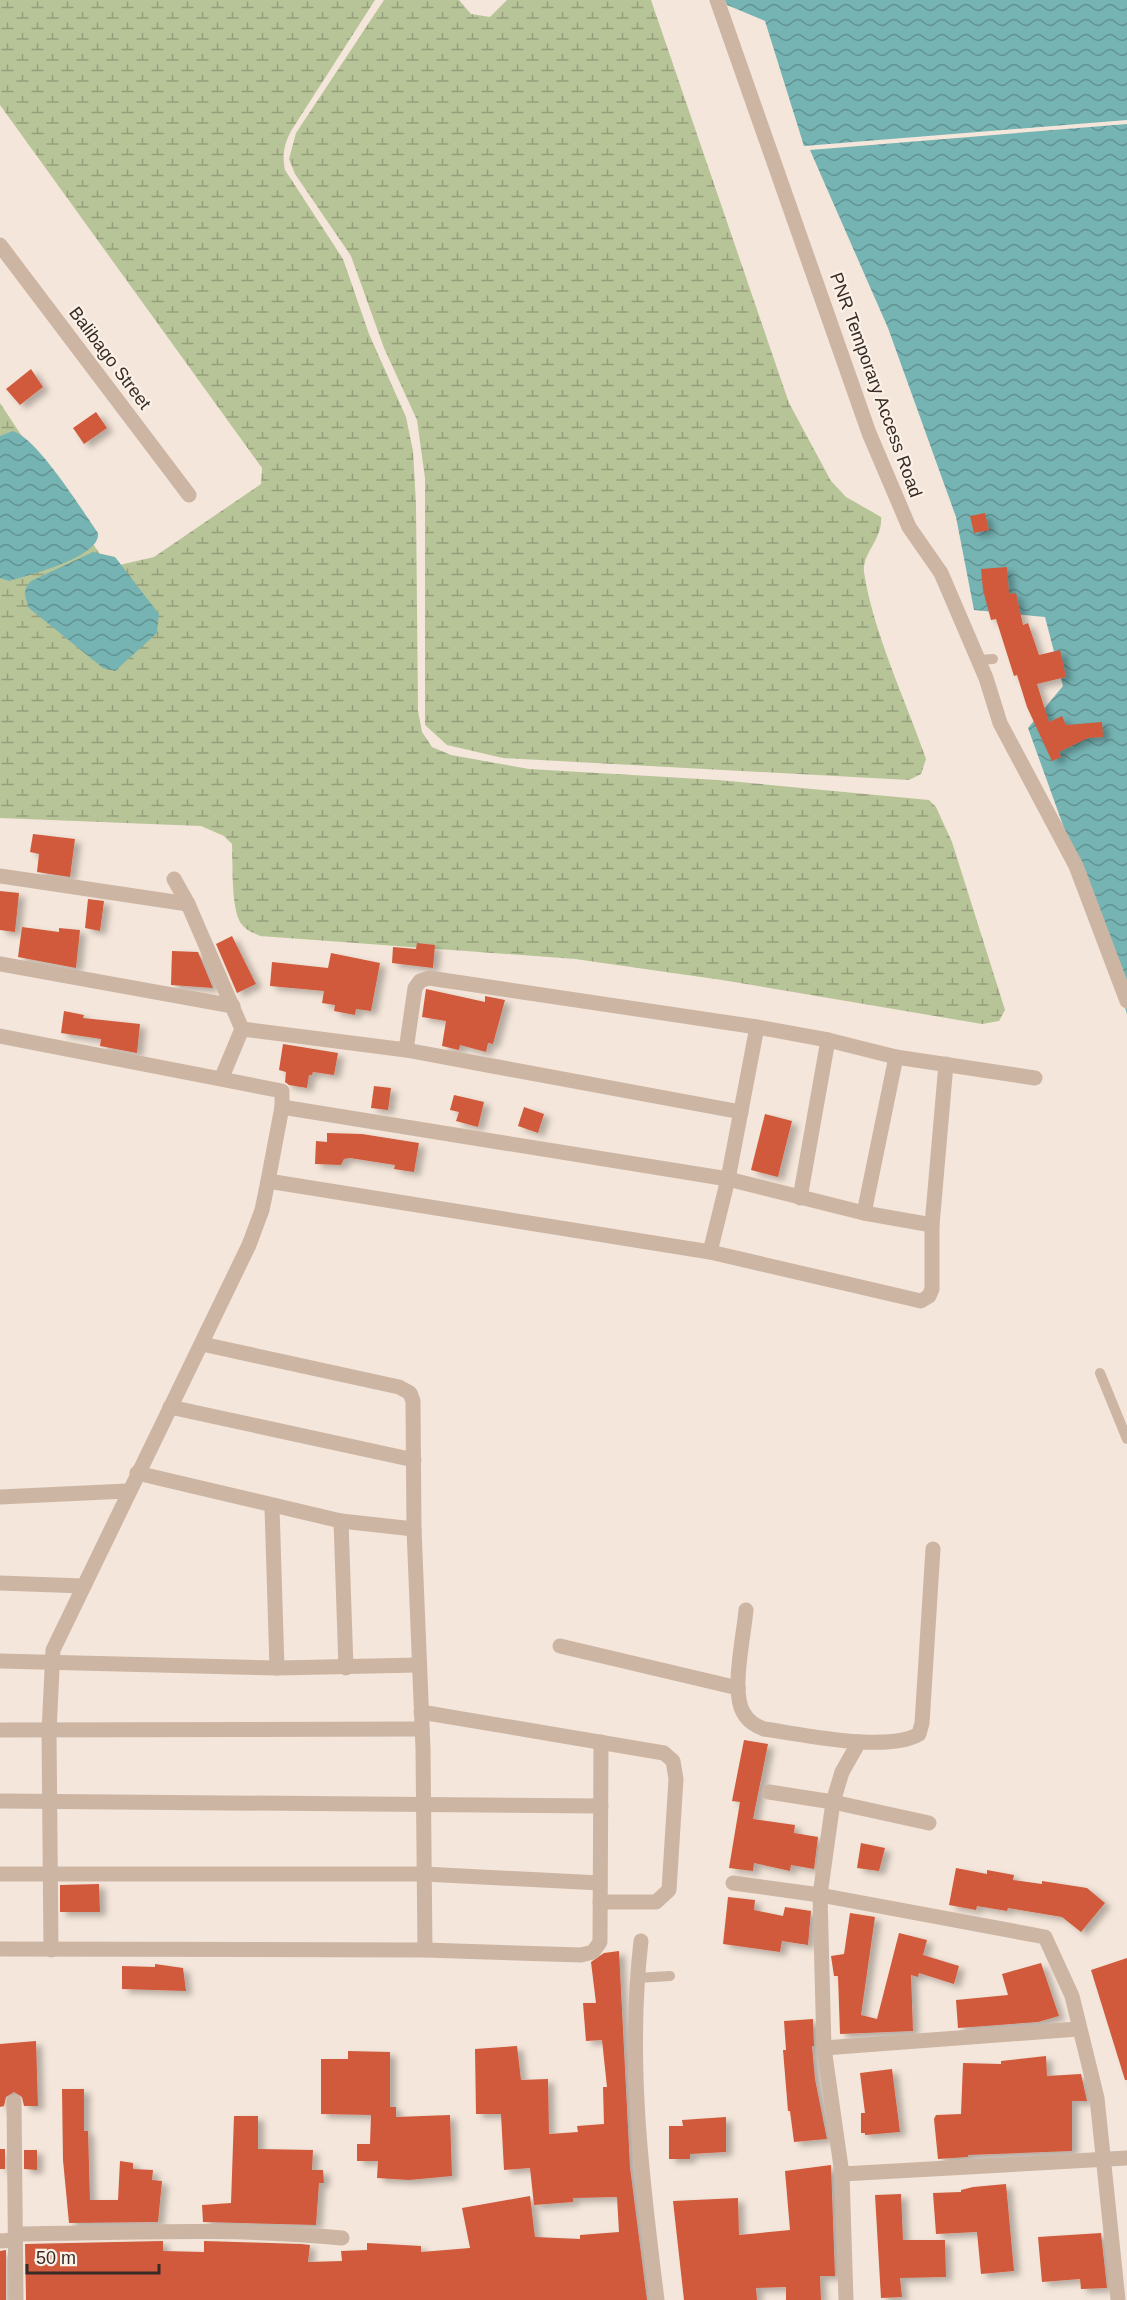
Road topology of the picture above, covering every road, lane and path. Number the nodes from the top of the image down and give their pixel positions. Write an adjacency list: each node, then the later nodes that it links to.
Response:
1 (717, 0): 8 (street, PNR Temporary Access Road)
2 (0, 245): 3 (street, Balibago Street)
3 (189, 495)
4 (0, 876): 6 (street)
5 (174, 879): 6 (street)
6 (188, 904): 9 (street)
7 (0, 964): 9 (street)
8 (1127, 1001)
9 (233, 1006): 11 (street)
10 (757, 1027): 13 (street); 14 (street); 20 (street)
11 (242, 1029): 14 (street); 17 (street)
12 (0, 1036): 17 (street)
13 (828, 1040): 15 (street); 23 (street)
14 (406, 1050): 20 (street)
15 (896, 1058): 16 (street); 24 (street)
16 (946, 1064): 18 (street); 25 (street)
17 (222, 1077): 19 (street)
18 (1035, 1078)
19 (282, 1107): 21 (street); 22 (street)
20 (741, 1112): 21 (street)
21 (728, 1179): 23 (street); 26 (street)
22 (268, 1181): 26 (street); 27 (street)
23 (800, 1198): 24 (street)
24 (864, 1213): 25 (street)
25 (932, 1225): 26 (street)
26 (710, 1252)
27 (202, 1344): 29 (street); 31 (street)
28 (1100, 1374): 30 (lane)
29 (170, 1407): 31 (street); 32 (street)
30 (1127, 1439)
31 (414, 1460): 37 (street)
32 (137, 1473): 33 (street); 35 (street)
33 (128, 1491): 34 (street); 40 (street)
34 (0, 1497)
35 (272, 1507): 36 (street); 46 (street)
36 (341, 1521): 37 (street); 47 (street)
37 (414, 1529): 45 (street)
38 (933, 1549): 54 (street)
39 (0, 1583): 40 (street)
40 (83, 1586): 44 (street)
41 (746, 1610): 48 (street)
42 (560, 1646): 48 (street)
43 (0, 1661): 44 (street)
44 (51, 1664): 46 (street); 52 (street)
45 (419, 1665): 47 (street); 49 (street)
46 (278, 1668): 47 (street)
47 (346, 1668)
48 (738, 1688): 54 (street)
49 (421, 1712): 51 (street); 53 (street)
50 (0, 1730): 52 (street)
51 (422, 1730): 52 (street); 59 (street)
52 (49, 1731): 57 (street)
53 (601, 1742): 60 (street); 68 (street)
54 (859, 1742): 58 (street)
55 (769, 1792): 58 (street)
56 (0, 1801): 57 (street)
57 (51, 1802): 59 (street); 63 (street)
58 (833, 1802): 61 (street); 67 (street)
59 (423, 1805): 60 (street); 64 (street)
60 (601, 1806): 65 (street)
61 (929, 1823)
62 (0, 1874): 63 (street)
63 (51, 1874): 64 (street); 71 (street)
64 (424, 1874): 65 (street); 72 (street)
65 (600, 1883): 68 (street)
66 (733, 1883): 67 (street)
67 (820, 1895): 75 (street); 76 (street)
68 (600, 1902): 72 (street)
69 (641, 1941): 74 (street)
70 (0, 1949): 71 (street)
71 (51, 1950): 72 (street)
72 (426, 1950)
73 (670, 1976): 74 (lane)
74 (637, 1978): 84 (street)
75 (1078, 2028): 76 (street); 79 (street)
76 (824, 2048): 80 (street)
77 (14, 2102): 81 (street)
78 (1127, 2158): 79 (street)
79 (1104, 2160): 80 (street); 86 (street)
80 (842, 2174): 85 (street)
81 (10, 2238): 82 (street); 83 (street)
82 (342, 2238)
83 (16, 2300)
84 (657, 2300)
85 (846, 2300)
86 (1118, 2300)

